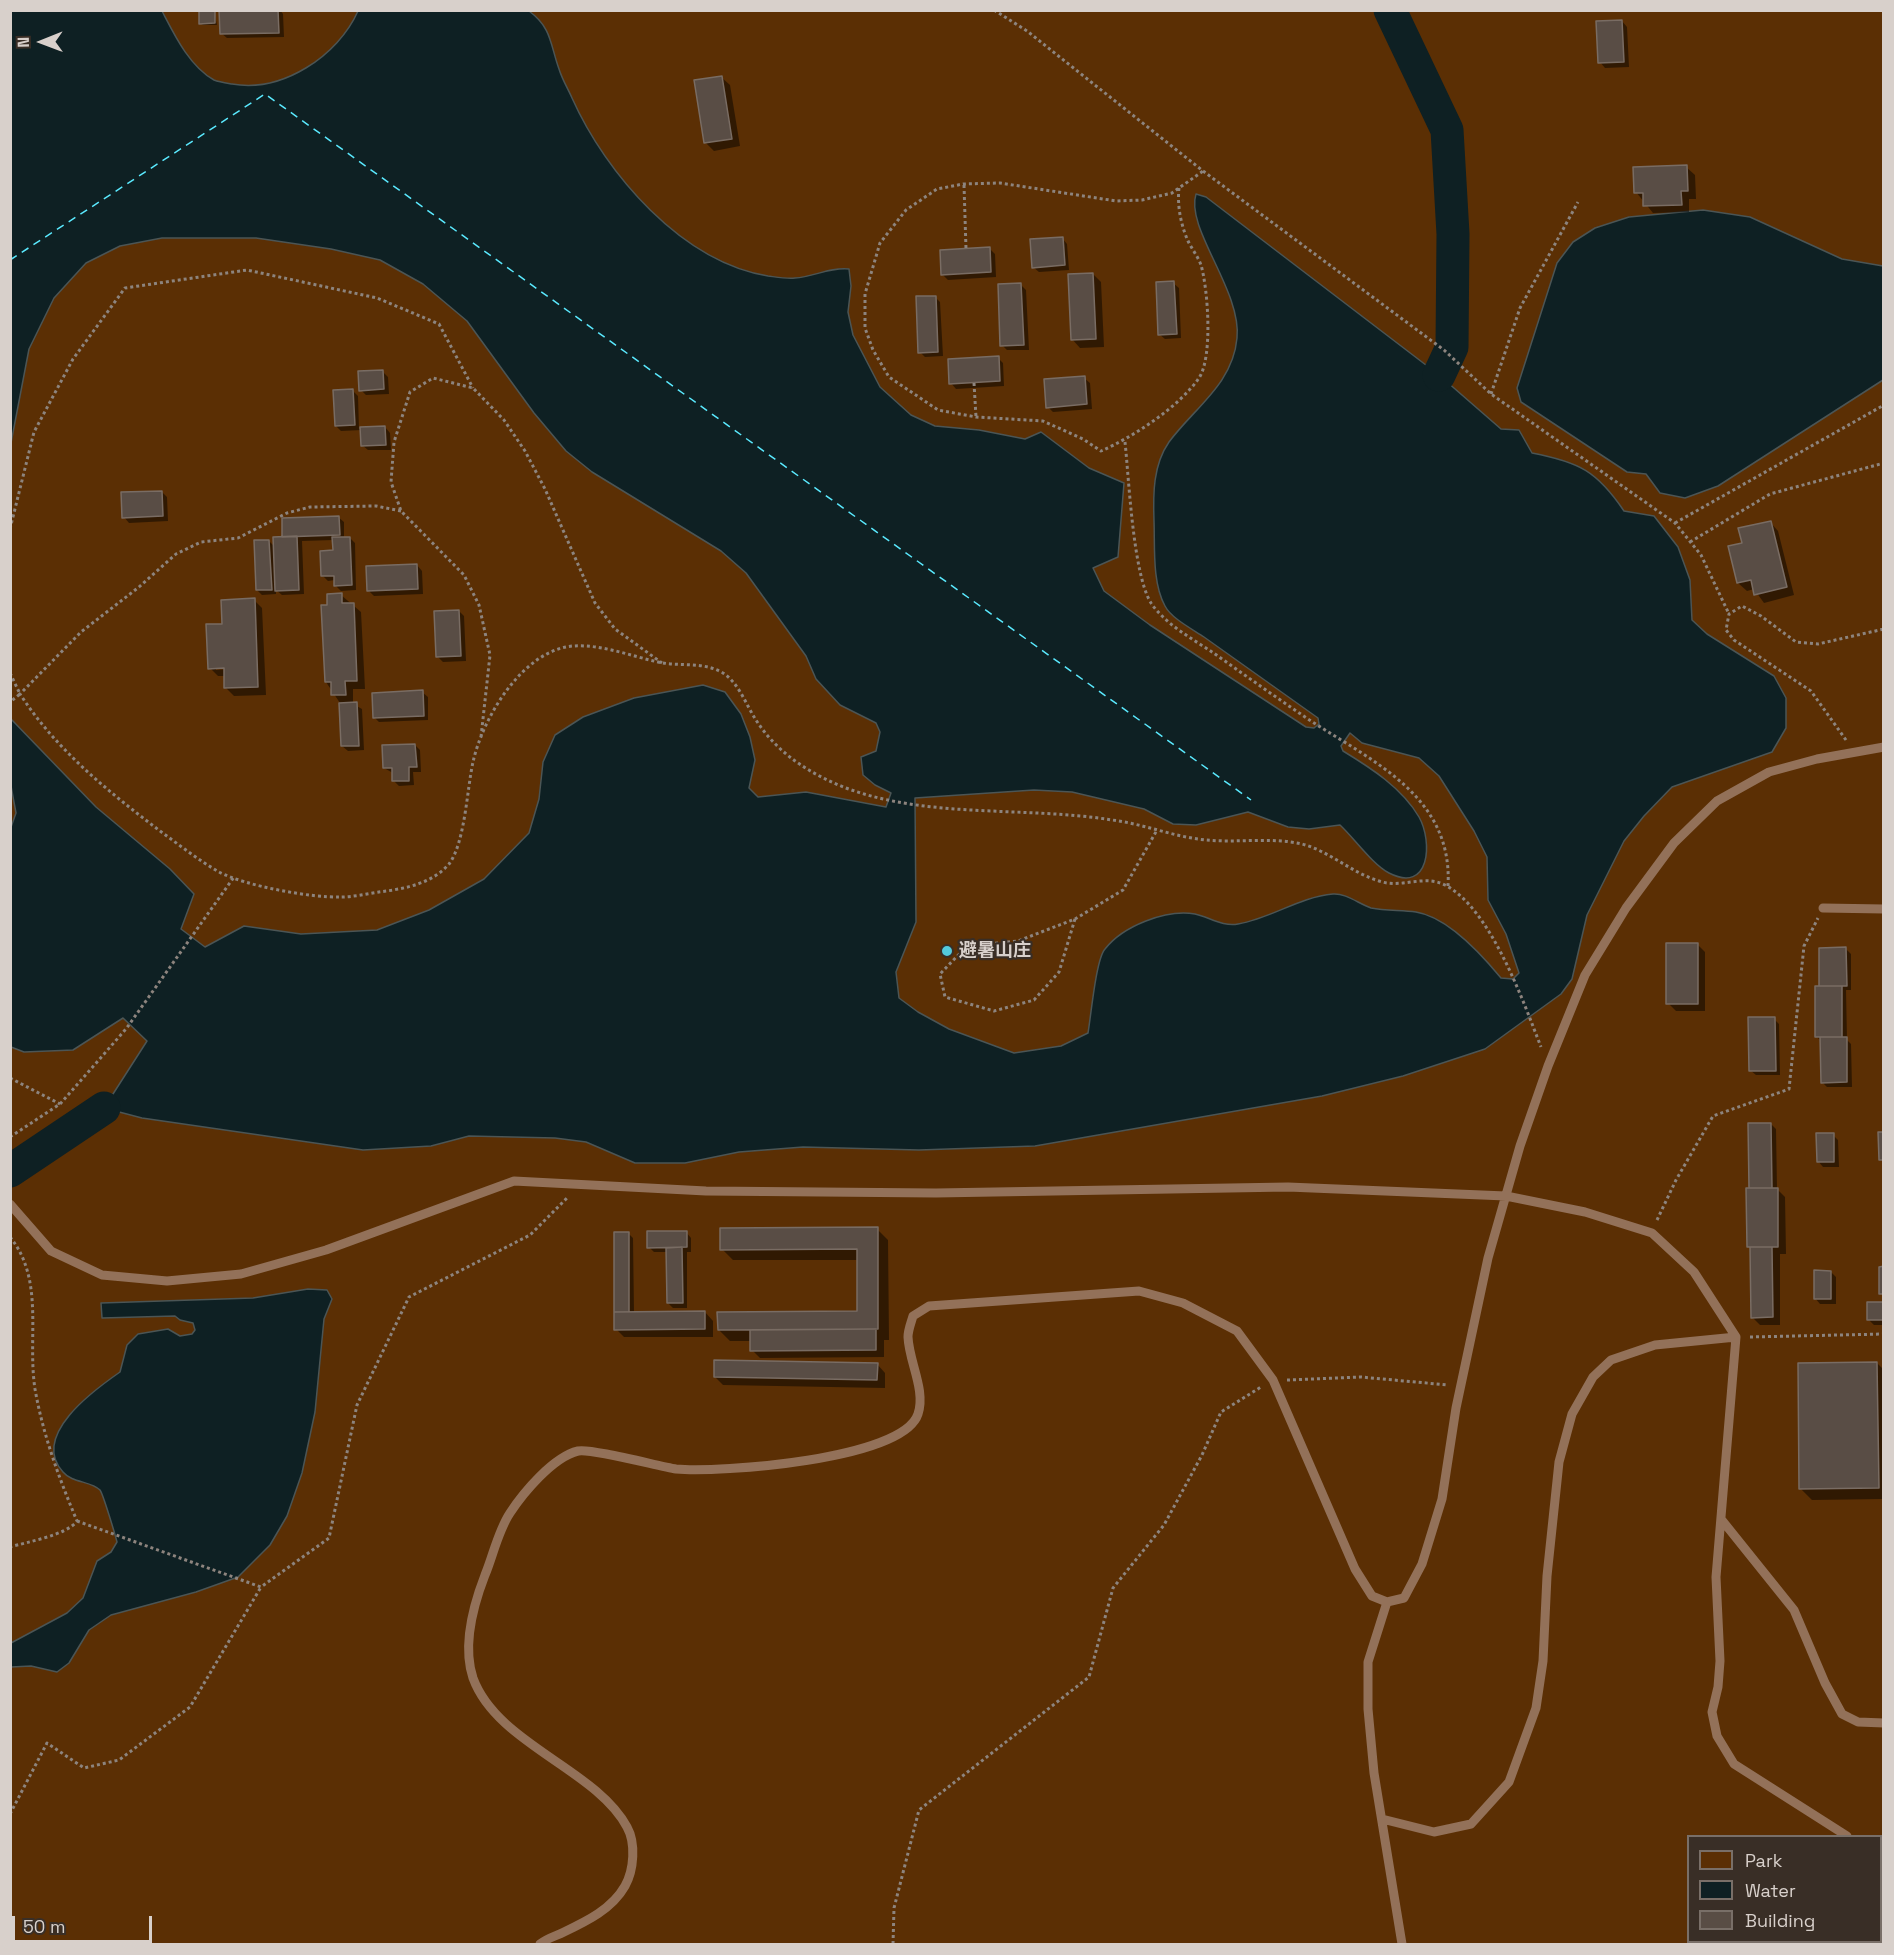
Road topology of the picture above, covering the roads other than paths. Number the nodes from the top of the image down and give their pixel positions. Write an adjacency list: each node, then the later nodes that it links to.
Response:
1 (1884, 747): 4 (lane)
2 (1823, 908): 3 (lane)
3 (1884, 909)
4 (1506, 1196): 5 (lane); 6 (lane); 8 (lane)
5 (10, 1204)
6 (1736, 1337): 7 (lane); 10 (lane)
7 (1721, 1519): 9 (lane); 11 (lane)
8 (1387, 1602): 10 (lane); 12 (lane)
9 (1884, 1723)
10 (1382, 1819): 13 (lane)
11 (1845, 1835)
12 (540, 1944)
13 (1402, 1944)

